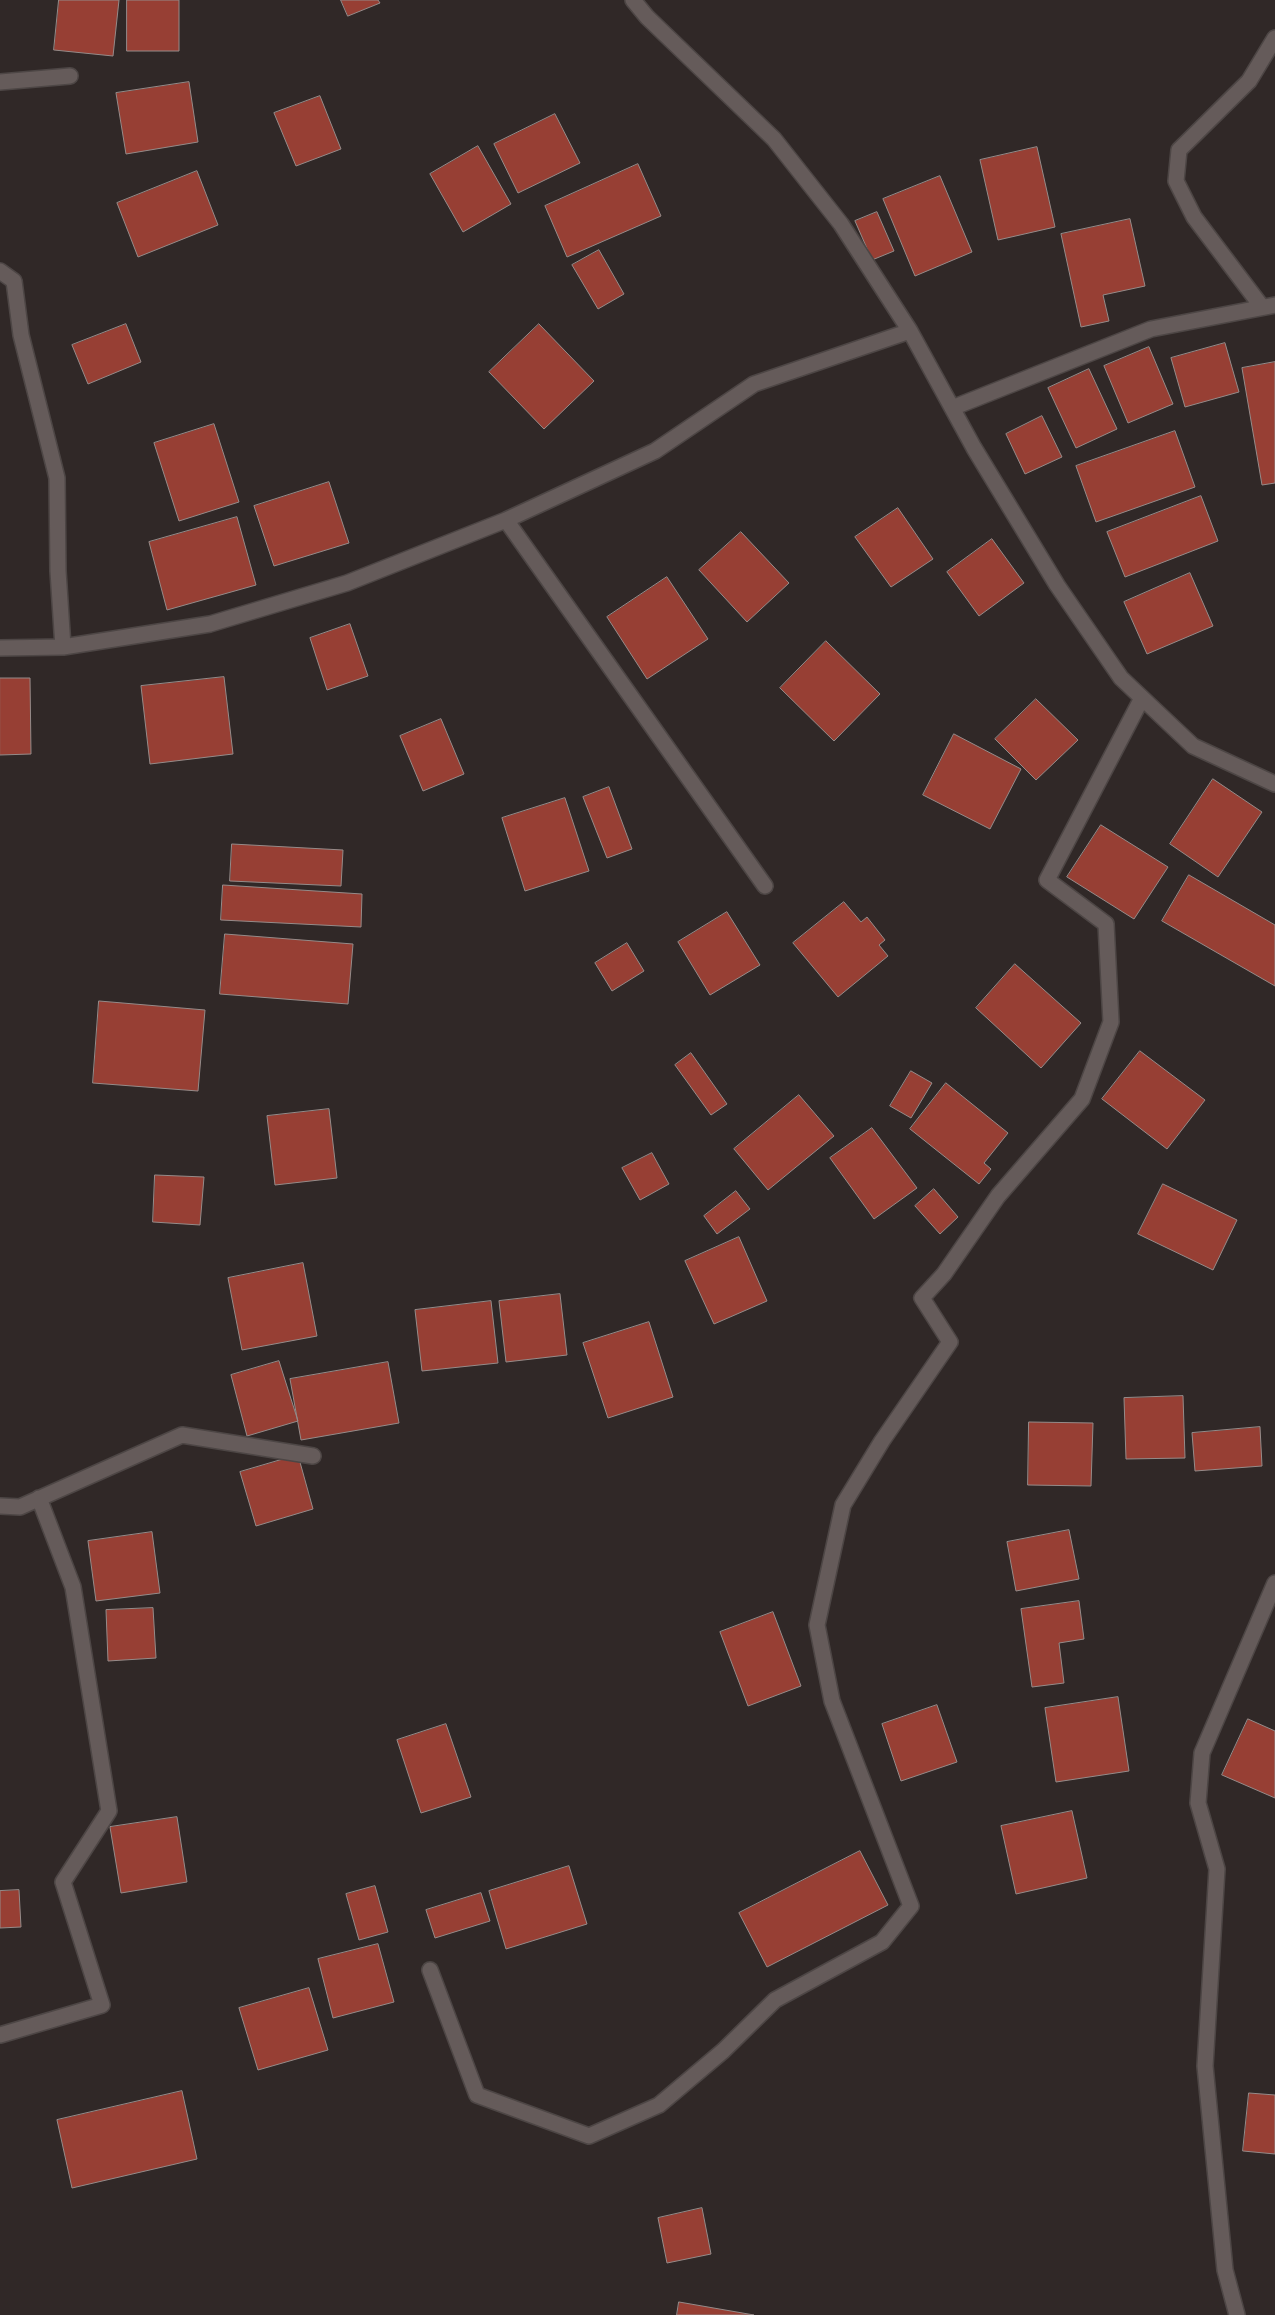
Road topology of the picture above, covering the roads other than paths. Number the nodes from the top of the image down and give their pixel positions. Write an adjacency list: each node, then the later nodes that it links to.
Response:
1 (634, 0): 7 (street)
2 (1275, 38): 6 (street)
3 (70, 76): 4 (street)
4 (0, 82)
5 (0, 271): 10 (street)
6 (1268, 306): 8 (street)
7 (910, 331): 8 (street); 9 (street)
8 (952, 408): 12 (street)
9 (506, 520): 10 (street); 14 (street)
10 (62, 647): 11 (street)
11 (0, 648)
12 (1142, 698): 13 (street); 19 (street)
13 (1275, 784)
14 (765, 886)
15 (313, 1456): 16 (street)
16 (39, 1498): 17 (street); 20 (street)
17 (0, 1506)
18 (1275, 1583): 21 (street)
19 (430, 1970)
20 (0, 2035)
21 (1237, 2315)

